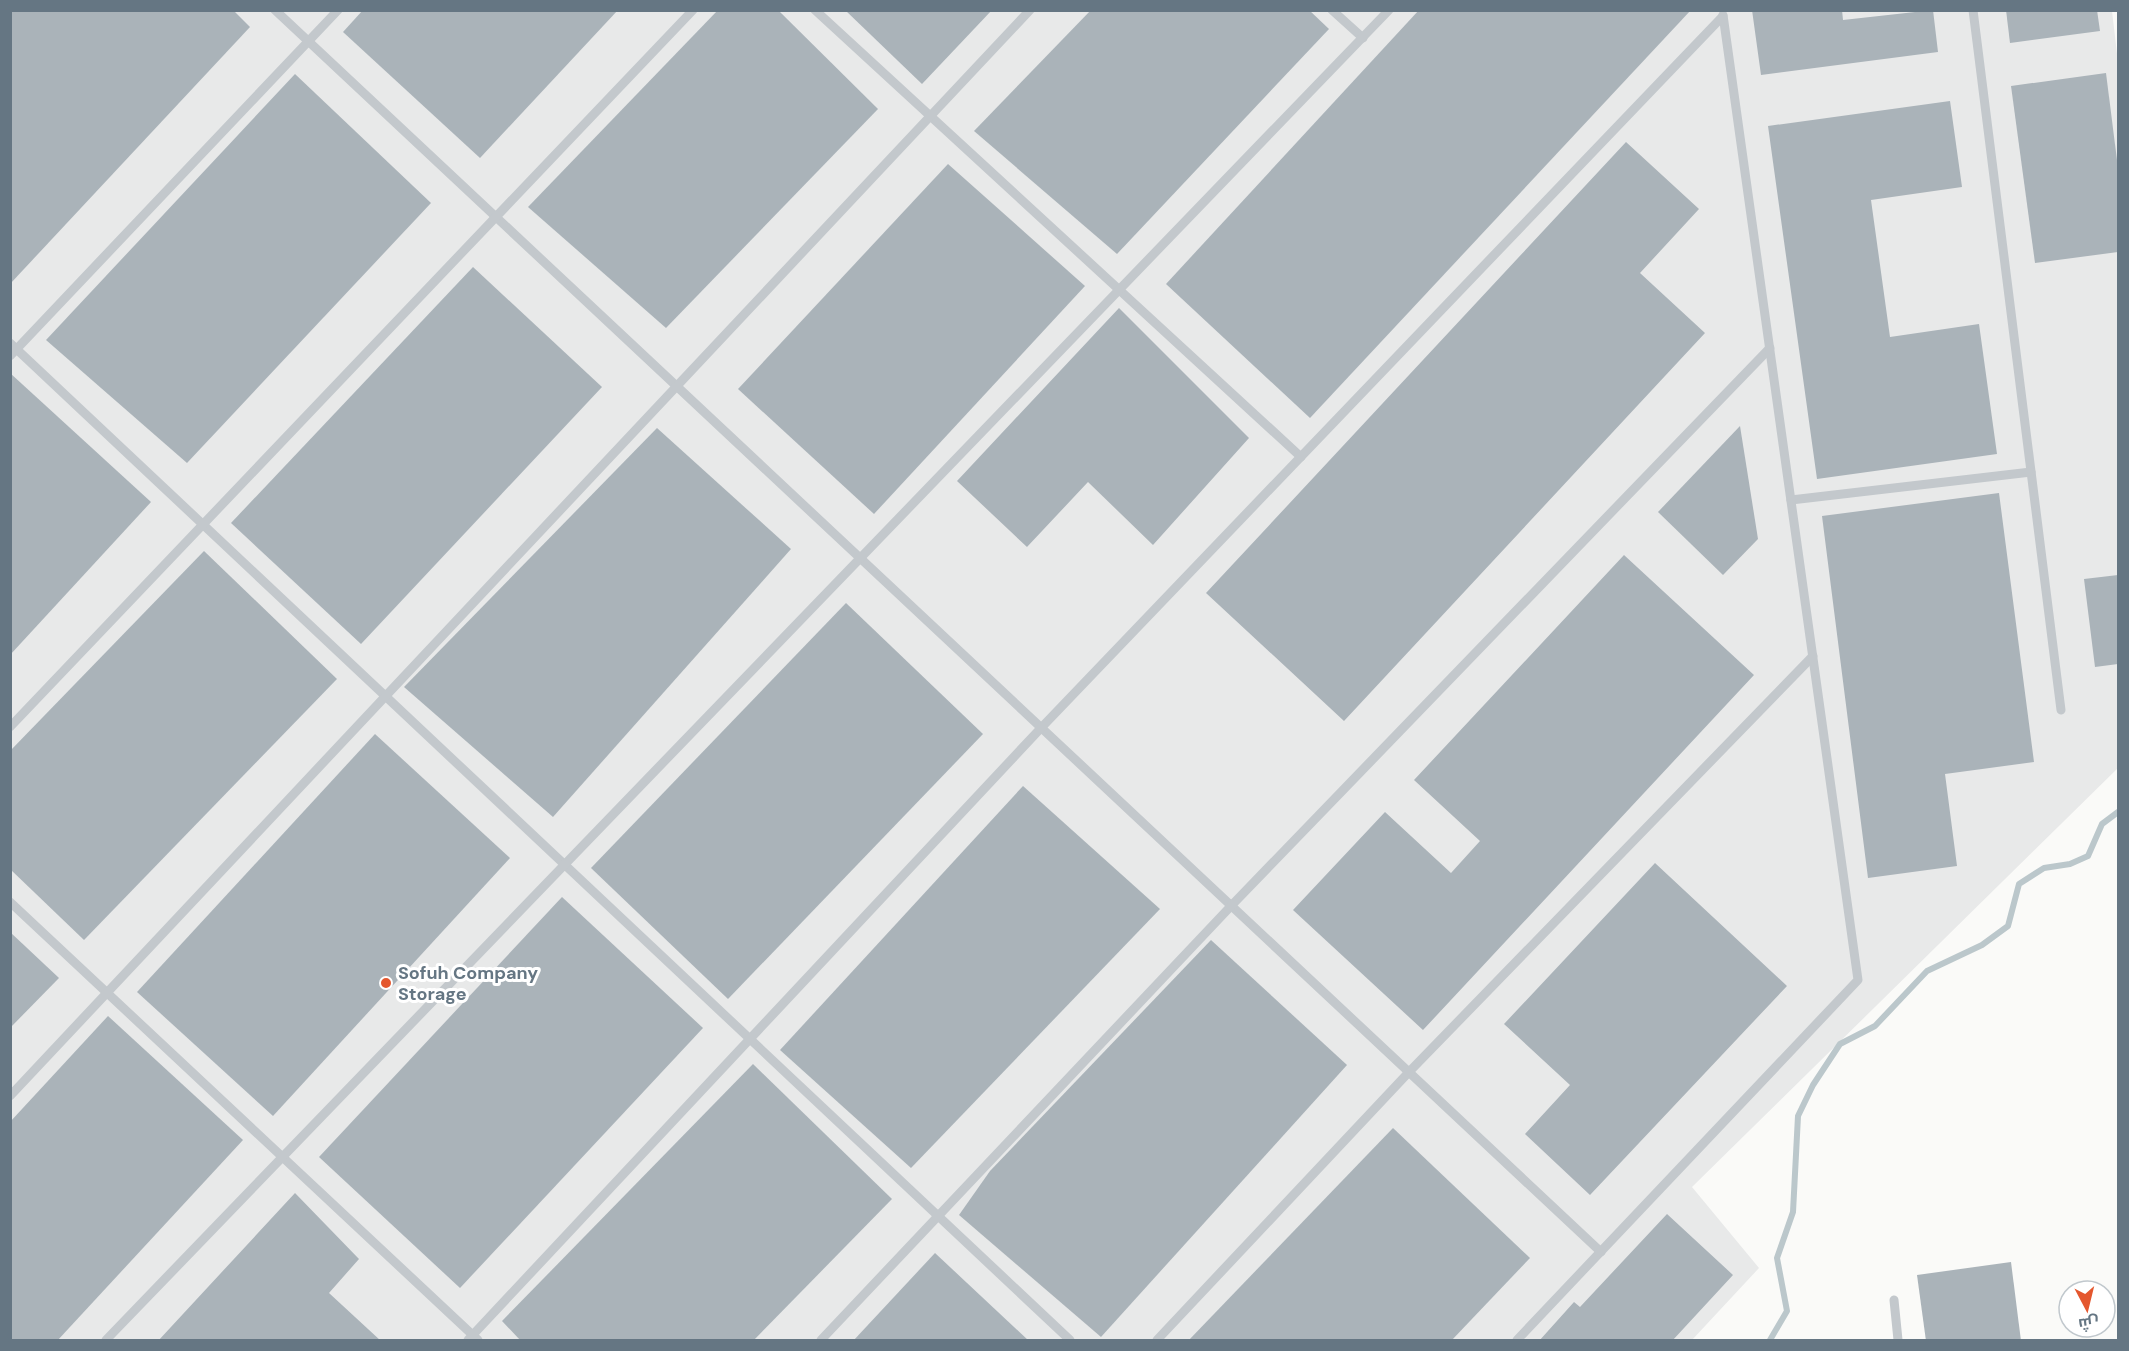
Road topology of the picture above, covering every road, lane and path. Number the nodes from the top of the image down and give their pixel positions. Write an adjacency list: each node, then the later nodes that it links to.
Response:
1 (275, 10): 11 (lane)
2 (338, 10): 11 (lane)
3 (693, 10): 13 (lane)
4 (815, 10): 12 (lane)
5 (1030, 10): 12 (lane)
6 (1332, 10): 10 (lane)
7 (1389, 10): 10 (lane)
8 (1973, 10): 19 (lane)
9 (1723, 13): 15 (lane); 18 (lane)
10 (1363, 38): 14 (lane)
11 (308, 42): 13 (lane); 16 (lane)
12 (930, 117): 14 (lane); 17 (lane)
13 (497, 218): 17 (lane); 21 (lane)
14 (1119, 290): 18 (lane); 22 (lane)
15 (1770, 348): 20 (lane); 30 (lane)
16 (13, 349): 21 (lane)
17 (677, 387): 22 (lane); 24 (lane)
18 (1300, 457): 27 (lane)
19 (2031, 472): 20 (lane); 25 (lane)
20 (1791, 500): 23 (lane)
21 (204, 524): 24 (lane); 26 (lane)
22 (860, 559): 27 (lane); 28 (lane)
23 (1813, 656): 33 (lane); 37 (lane)
24 (387, 696): 28 (lane); 31 (lane)
25 (2061, 710)
26 (10, 728)
27 (1041, 728): 30 (lane); 32 (lane)
28 (566, 864): 32 (lane); 35 (lane)
29 (10, 902): 31 (lane)
30 (1231, 906): 33 (lane); 36 (lane)
31 (107, 993): 34 (lane); 35 (lane)
32 (750, 1039): 36 (lane); 39 (lane)
33 (1409, 1072): 37 (lane); 43 (lane)
34 (10, 1096)
35 (282, 1158): 39 (lane); 40 (lane)
36 (938, 1216): 41 (lane); 42 (lane)
37 (1601, 1252): 44 (lane)
38 (1894, 1300): 45 (lane)
39 (473, 1339)
40 (106, 1341)
41 (821, 1341)
42 (1070, 1341)
43 (1158, 1341)
44 (1517, 1341)
45 (1898, 1341)

